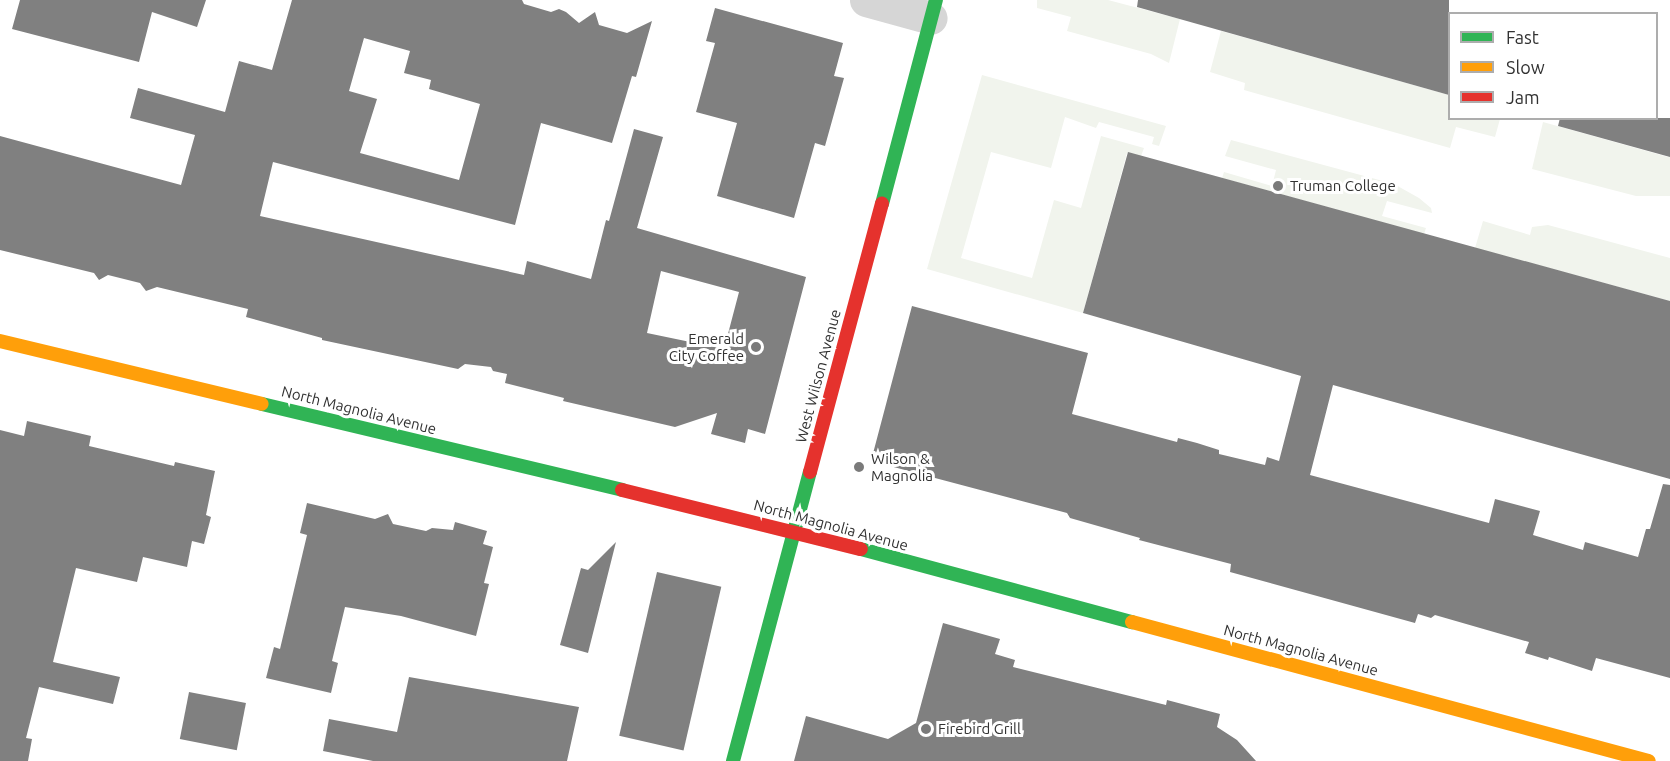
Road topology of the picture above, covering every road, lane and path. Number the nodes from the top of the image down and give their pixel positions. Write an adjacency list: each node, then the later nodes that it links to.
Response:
1 (866, 0): 2 (street)
2 (934, 9): 4 (street, West Wilson Avenue)
3 (0, 341): 4 (street, North Magnolia Avenue)
4 (794, 531): 5 (street, West Wilson Avenue); 6 (street, North Magnolia Avenue)
5 (733, 761)
6 (1648, 761)

